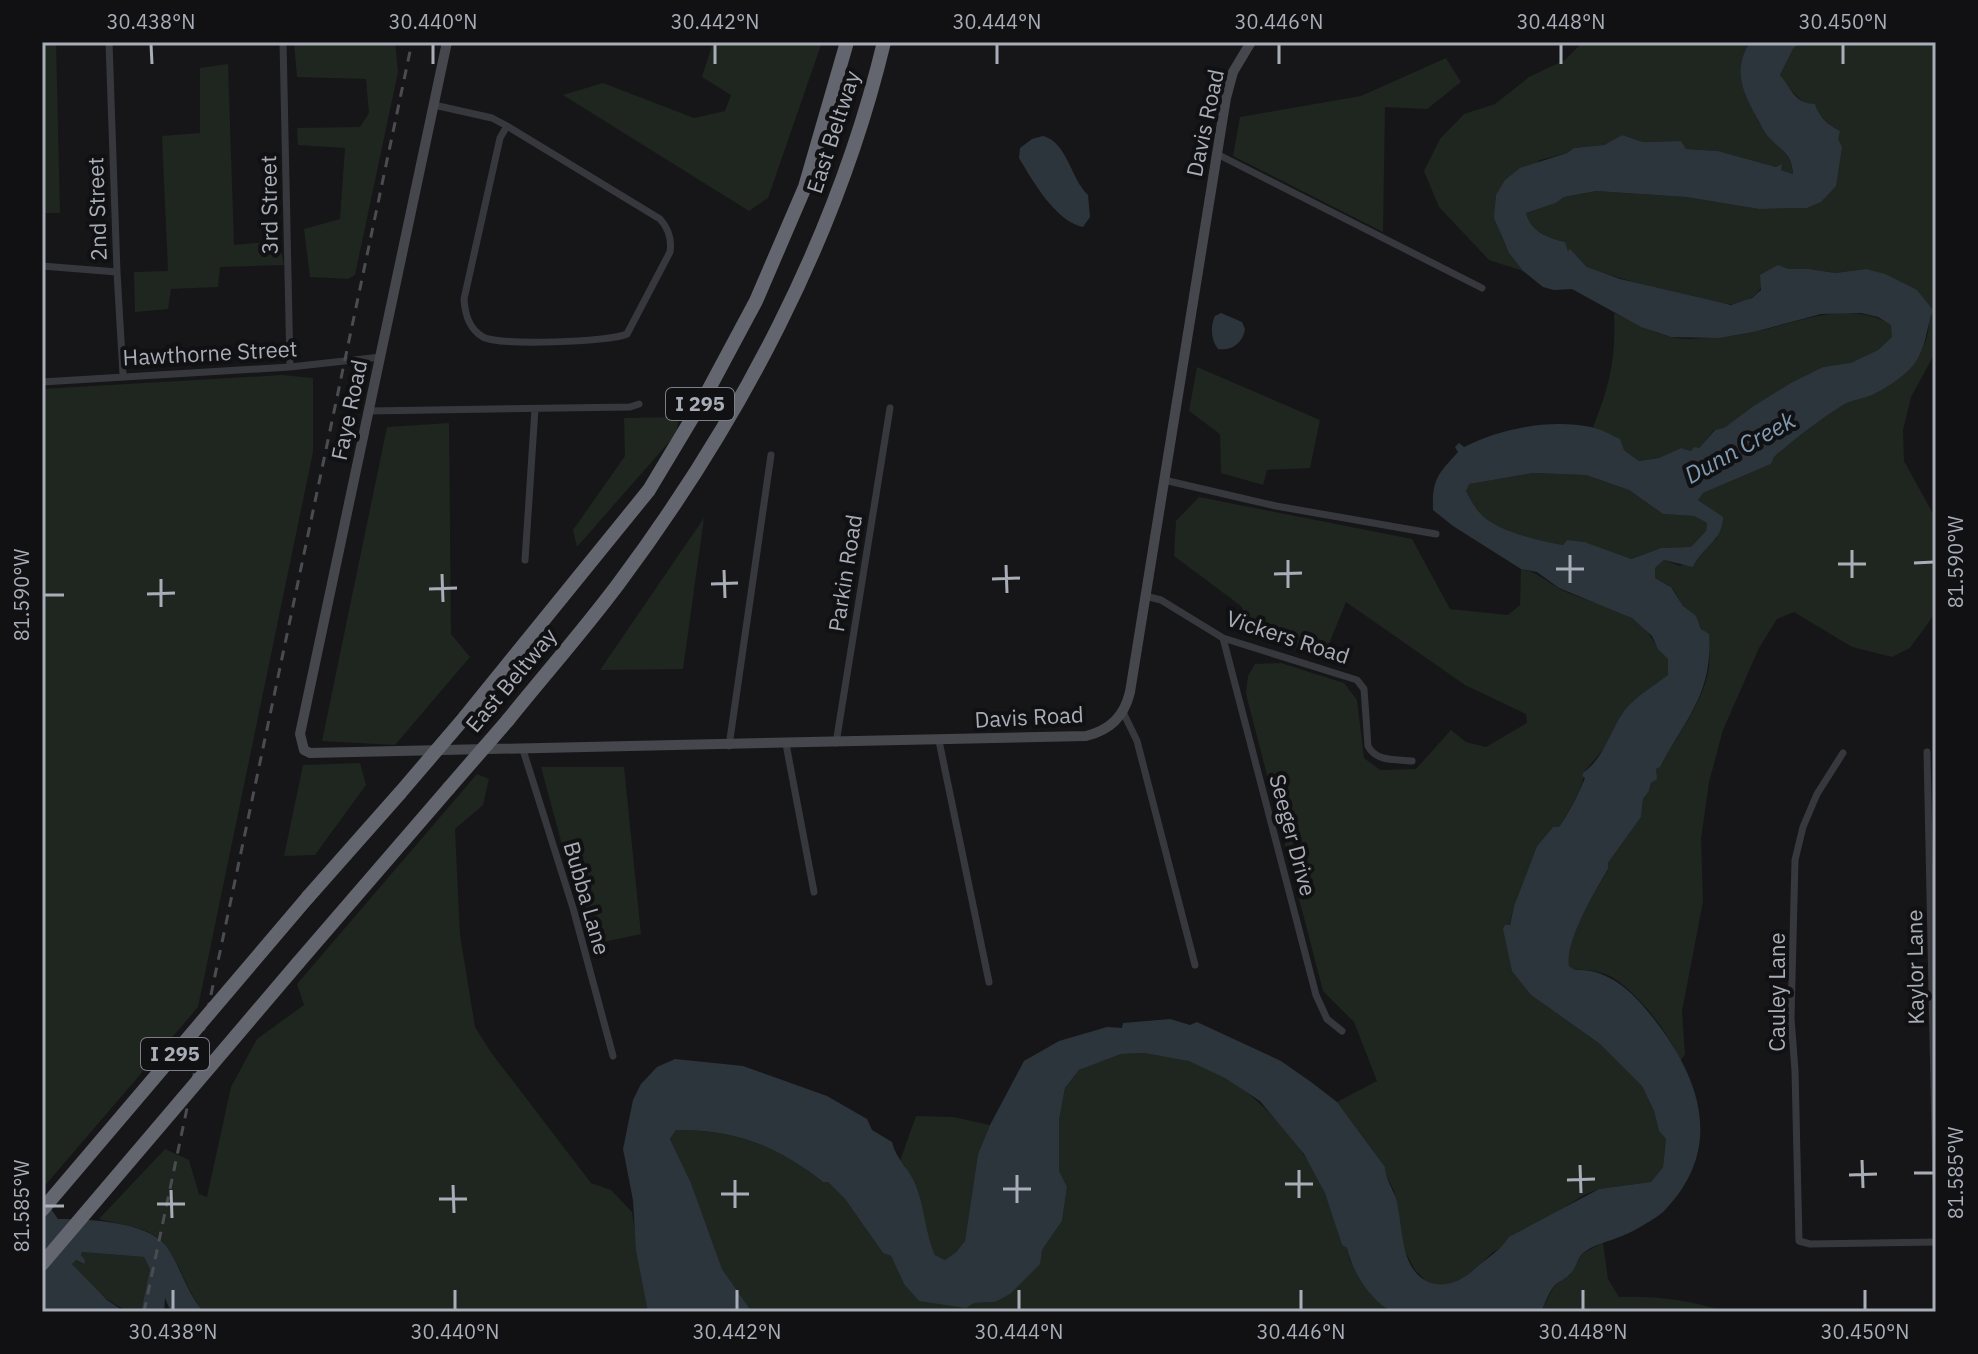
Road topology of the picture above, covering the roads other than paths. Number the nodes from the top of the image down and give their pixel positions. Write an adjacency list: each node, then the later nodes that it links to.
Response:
1 (109, 42): 13 (street, 2nd Street)
2 (283, 42): 18 (street, 3rd Street)
3 (447, 42): 7 (street, Faye Road)
4 (847, 42): 47 (highway, East Beltway / I 295, bridge)
5 (884, 42): 49 (highway, East Beltway / I 295, bridge)
6 (1251, 42): 9 (street, Davis Road)
7 (434, 105): 8 (street); 17 (street, Faye Road)
8 (507, 126): 11 (street); 15 (street)
9 (1217, 154): 14 (street); 26 (street, Davis Road)
10 (681, 231): 11 (street)
11 (669, 235): 15 (street)
12 (42, 266): 13 (street)
13 (117, 272): 19 (street, 2nd Street)
14 (1482, 288)
15 (473, 330): 16 (street)
16 (465, 335)
17 (381, 357): 18 (street, Hawthorne Street); 24 (street, Faye Road)
18 (290, 367): 19 (street, Hawthorne Street)
19 (123, 375): 20 (street, Hawthorne Street)
20 (42, 382)
21 (639, 404): 23 (street)
22 (890, 408): 33 (street, Parkin Road)
23 (535, 409): 24 (street); 28 (street)
24 (369, 411): 39 (street, Faye Road)
25 (771, 455): 35 (street)
26 (1164, 480): 27 (street); 29 (street, Davis Road)
27 (1436, 534)
28 (525, 560)
29 (1145, 596): 30 (street, Vickers Road); 31 (street, Davis Road)
30 (1223, 638): 40 (street, Vickers Road); 44 (street, Seeger Drive)
31 (1123, 712): 32 (street, Davis Road); 42 (street)
32 (939, 741): 33 (street, Davis Road); 43 (street)
33 (836, 743): 34 (street, Davis Road)
34 (786, 744): 35 (street, Davis Road); 41 (street)
35 (729, 746): 36 (street, Davis Road)
36 (523, 750): 39 (street, Davis Road); 45 (street, Bubba Lane)
37 (1927, 752): 46 (street, Kaylor Lane)
38 (1843, 753): 48 (street, Cauley Lane)
39 (339, 754)
40 (1412, 761)
41 (814, 892)
42 (1195, 965)
43 (989, 982)
44 (1342, 1031)
45 (613, 1056)
46 (1936, 1180)
47 (42, 1210)
48 (1936, 1242)
49 (42, 1264)

